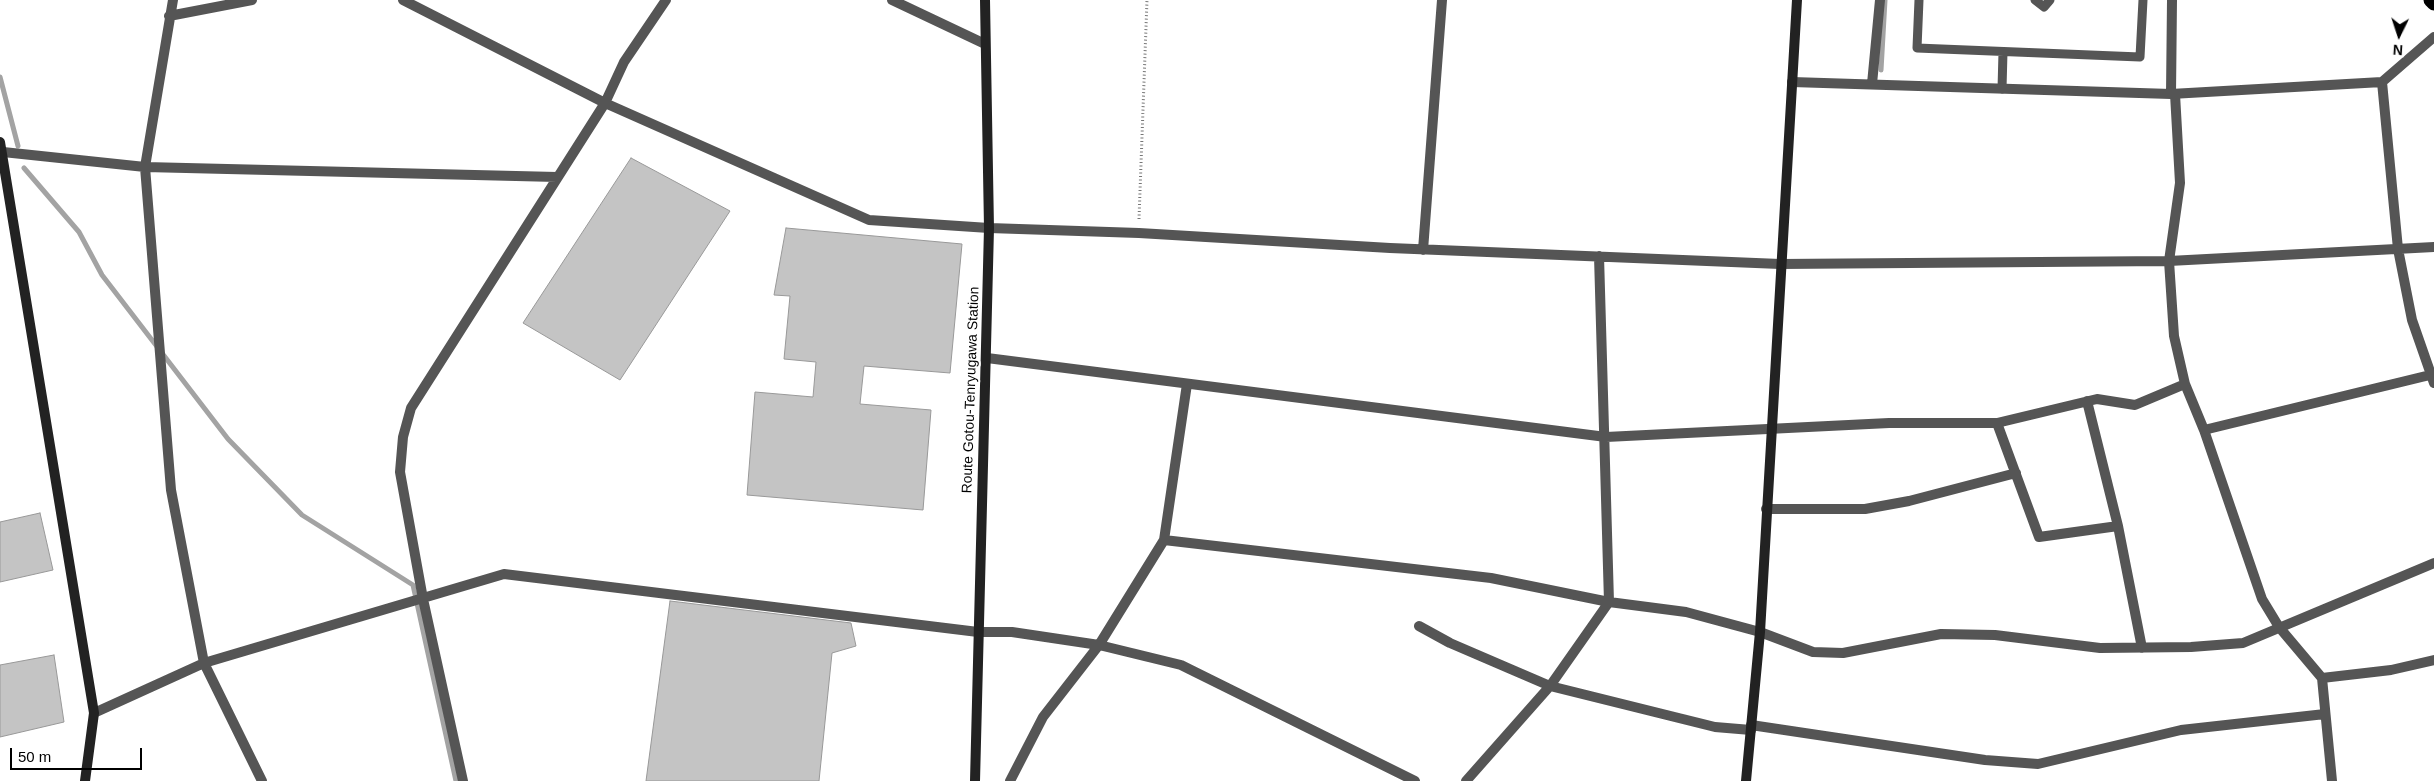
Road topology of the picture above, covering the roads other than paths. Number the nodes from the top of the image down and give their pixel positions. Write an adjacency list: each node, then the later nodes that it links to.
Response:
1 (173, 0): 17 (street)
2 (252, 0): 17 (street)
3 (403, 0): 26 (street)
4 (666, 0): 26 (street)
5 (892, 0): 19 (street)
6 (985, 0): 19 (street, Route Gotou-Tenryugawa Station)
7 (1442, 0): 33 (street)
8 (1797, 0): 21 (street)
9 (1880, 0): 23 (street)
10 (1919, 0): 20 (lane)
11 (2035, 0): 12 (lane)
12 (2050, 0)
13 (2143, 0): 20 (lane)
14 (2172, 0): 25 (street)
15 (2431, 0): 16 (highway)
16 (2434, 3)
17 (170, 16): 28 (street)
18 (2434, 37): 22 (street)
19 (985, 44): 30 (street, Route Gotou-Tenryugawa Station)
20 (2003, 52): 24 (lane)
21 (1792, 82): 23 (street); 36 (street)
22 (2382, 82): 25 (street); 32 (street)
23 (1872, 84): 24 (street)
24 (2002, 88): 25 (street)
25 (2173, 94): 35 (street)
26 (605, 103): 29 (street); 30 (street)
27 (1, 147): 28 (street); 63 (street)
28 (144, 167): 29 (street); 60 (street)
29 (557, 177): 51 (street)
30 (989, 228): 33 (street); 37 (street, Route Gotou-Tenryugawa Station)
31 (2434, 247): 32 (street)
32 (2398, 249): 35 (street); 38 (street)
33 (1423, 250): 34 (street)
34 (1599, 256): 36 (street); 45 (street)
35 (2169, 261): 36 (street); 40 (street)
36 (1780, 264): 43 (street)
37 (987, 358): 39 (street); 55 (street, Route Gotou-Tenryugawa Station)
38 (2432, 379): 44 (street)
39 (1187, 384): 45 (street); 49 (street)
40 (2185, 384): 41 (street); 44 (street)
41 (2088, 401): 42 (street); 48 (street)
42 (1997, 423): 43 (street); 46 (street)
43 (1771, 428): 45 (street); 47 (street)
44 (2204, 430): 54 (street)
45 (1606, 438): 52 (street)
46 (2016, 474): 47 (street); 48 (street)
47 (1766, 509): 56 (street)
48 (2118, 526): 58 (street)
49 (1164, 540): 52 (street); 57 (street)
50 (2434, 563): 54 (street)
51 (423, 598): 55 (street); 60 (street); 68 (street)
52 (1609, 602): 56 (street); 62 (street)
53 (1419, 626): 62 (street)
54 (2279, 627): 58 (street); 61 (street)
55 (978, 632): 57 (street); 69 (street, Route Gotou-Tenryugawa Station)
56 (1760, 632): 58 (street); 65 (street)
57 (1099, 645): 70 (street); 71 (street)
58 (2142, 648)
59 (2434, 660): 61 (street)
60 (204, 663): 63 (street); 67 (street)
61 (2322, 678): 64 (street)
62 (1550, 686): 65 (street); 72 (street)
63 (94, 713): 66 (street)
64 (2325, 714): 65 (street); 74 (street)
65 (1751, 727): 73 (street)
66 (86, 781)
67 (262, 781)
68 (463, 781)
69 (975, 781)
70 (1010, 781)
71 (1415, 781)
72 (1466, 781)
73 (1746, 781)
74 (2332, 781)

